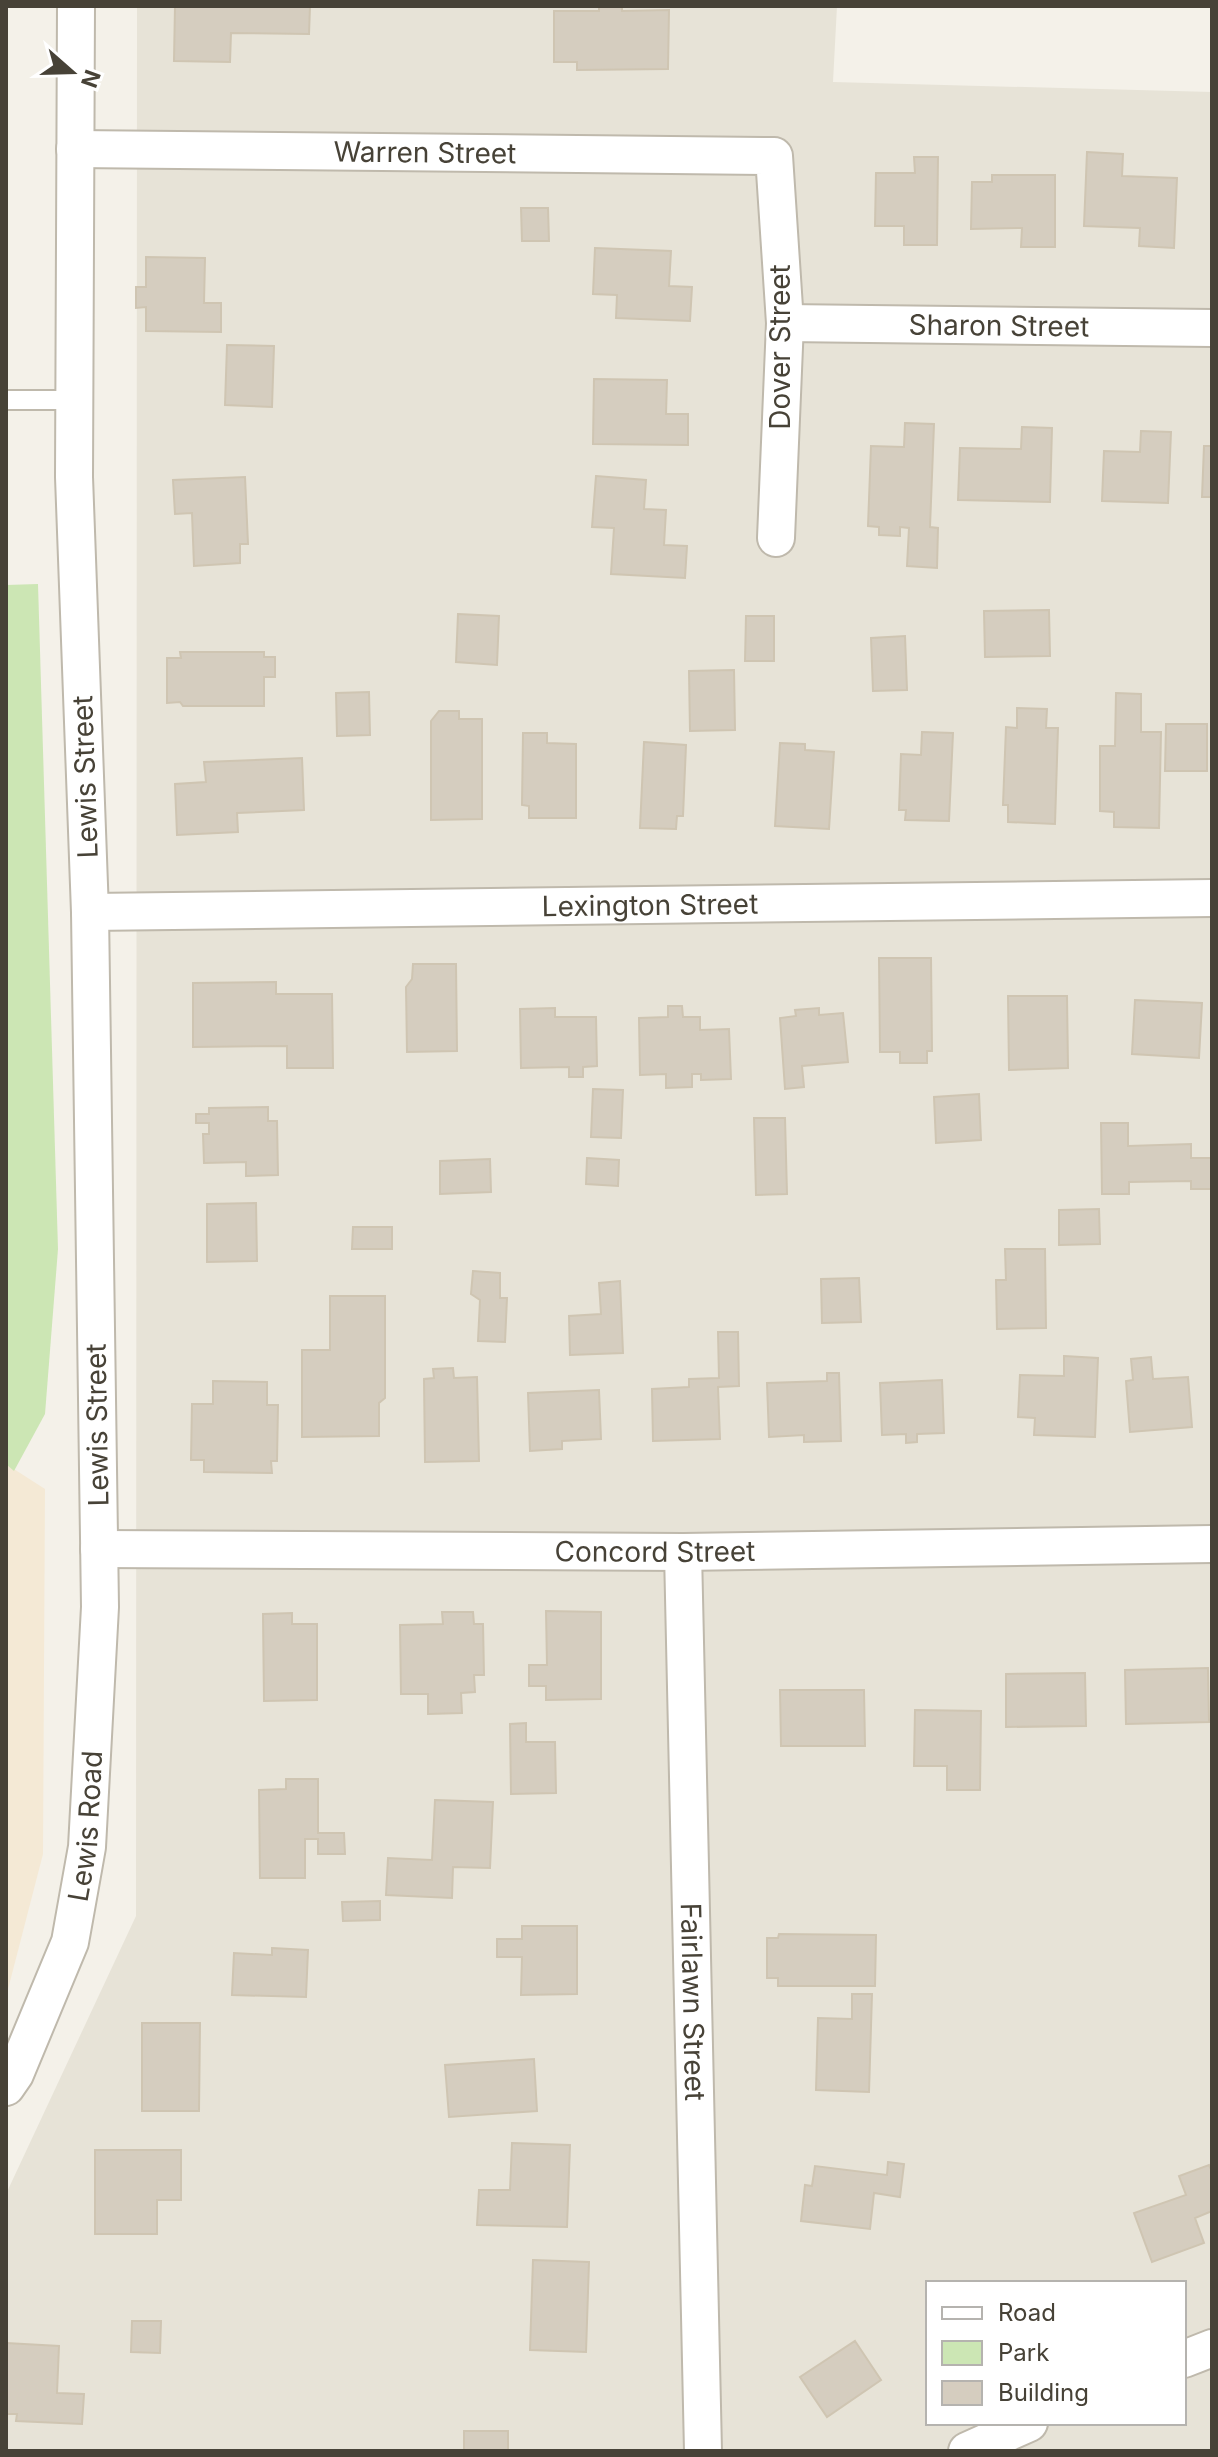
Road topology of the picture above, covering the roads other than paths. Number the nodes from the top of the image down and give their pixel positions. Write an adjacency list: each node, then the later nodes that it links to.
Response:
1 (76, 6): 2 (street, Lewis Street)
2 (75, 149): 3 (street, Warren Street); 7 (street, Lewis Street)
3 (774, 156): 4 (street, Dover Street)
4 (785, 323): 5 (street, Sharon Street); 8 (street, Dover Street)
5 (1212, 328)
6 (6, 400): 7 (lane)
7 (74, 400): 10 (street, Lewis Street)
8 (776, 538)
9 (1212, 898): 10 (street, Lexington Street)
10 (90, 912): 12 (street, Lewis Street)
11 (1212, 1544): 13 (street, Concord Street)
12 (99, 1549): 13 (street, Concord Street); 14 (street, Lewis Road)
13 (683, 1552): 18 (street, Fairlawn Street)
14 (6, 2087)
15 (1212, 2348): 16 (street)
16 (1186, 2358)
17 (1025, 2425): 19 (street)
18 (703, 2451)
19 (967, 2451)

